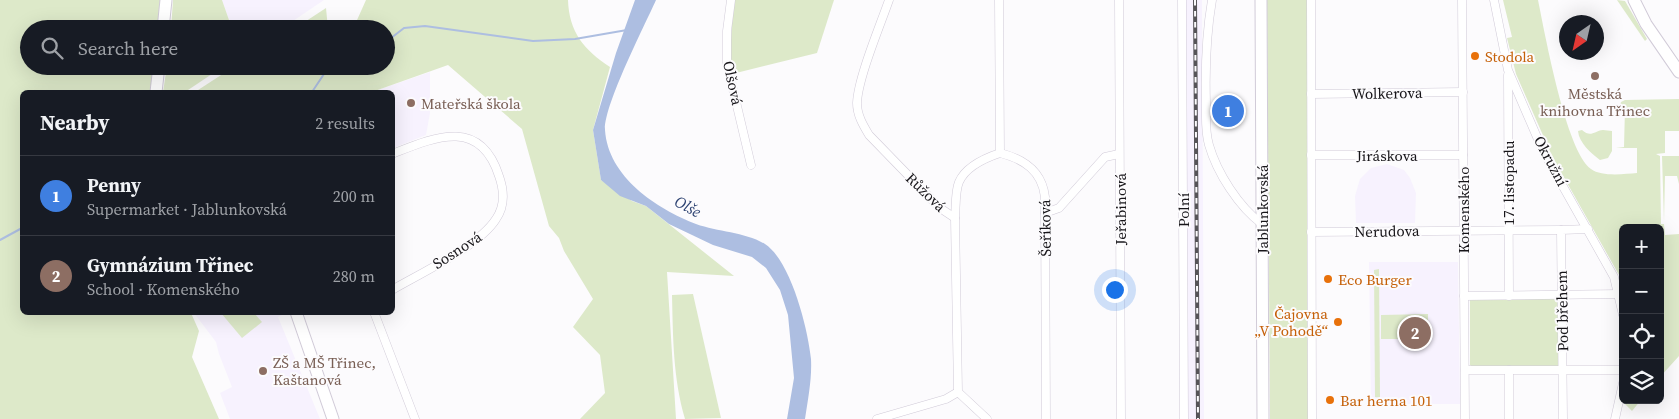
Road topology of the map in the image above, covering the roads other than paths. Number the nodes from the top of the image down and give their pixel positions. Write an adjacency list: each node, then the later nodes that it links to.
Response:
1 (166, 0): 13 (main road)
2 (731, 0): 25 (street, Olšová)
3 (889, 0): 27 (street, Růžová)
4 (999, 0): 21 (street)
5 (1118, 0): 22 (street, Jeřabinová)
6 (1182, 0): 54 (street, Polní)
7 (1212, 0): 28 (street)
8 (1261, 0): 28 (main road, Jablunkovská)
9 (1311, 0): 19 (street)
10 (1462, 0): 18 (street, Komenského)
11 (1494, 0): 14 (street, Okružní)
12 (1634, 0): 15 (main road)
13 (164, 20)
14 (1508, 70): 29 (street, Okružní); 30 (street, 17. listopadu)
15 (1679, 72)
16 (158, 75): 17 (main road)
17 (156, 90)
18 (1463, 92): 19 (street, Wolkerova); 24 (street, Komenského)
19 (1311, 94): 23 (street)
20 (395, 153): 34 (street, Sosnová)
21 (1000, 153): 26 (street, Šeříková); 27 (street)
22 (1119, 154): 26 (street); 53 (street, Jeřabinová)
23 (1311, 155): 24 (street, Jiráskova); 33 (street)
24 (1463, 155): 32 (street, Komenského)
25 (751, 165)
26 (1046, 213): 52 (street, Šeříková)
27 (955, 218): 46 (street, Růžová)
28 (1262, 224): 55 (main road, Jablunkovská)
29 (1588, 229): 31 (street); 35 (street, Okružní)
30 (1508, 230): 31 (street, Nerudova); 32 (street, Nerudova); 39 (street, 17. listopadu)
31 (1561, 230): 37 (street, Pod břehem)
32 (1463, 231): 33 (street, Nerudova); 38 (street, Komenského)
33 (1311, 232): 56 (street)
34 (395, 288)
35 (1619, 291)
36 (1619, 294): 37 (street)
37 (1562, 295): 39 (street); 44 (street, Pod břehem)
38 (1464, 296): 39 (street); 42 (street, Komenského)
39 (1509, 296)
40 (297, 315): 48 (main road)
41 (375, 315): 49 (street)
42 (1465, 370): 43 (street); 57 (street, Komenského)
43 (1509, 370): 44 (street); 58 (street)
44 (1562, 370): 45 (street); 59 (street, Pod břehem)
45 (1619, 370)
46 (958, 392): 50 (street); 51 (street)
47 (1619, 401): 60 (street)
48 (333, 419)
49 (415, 419)
50 (877, 419)
51 (988, 419)
52 (1046, 419)
53 (1121, 419)
54 (1184, 419)
55 (1264, 419)
56 (1312, 419)
57 (1465, 419)
58 (1509, 419)
59 (1562, 419)
60 (1615, 419)

